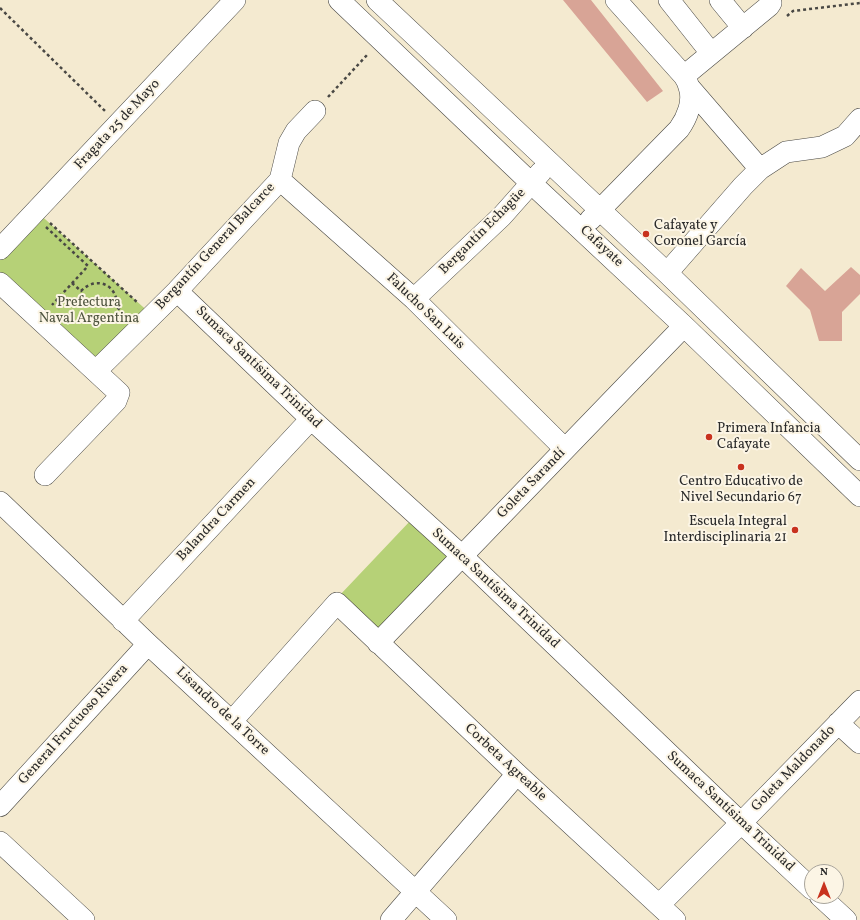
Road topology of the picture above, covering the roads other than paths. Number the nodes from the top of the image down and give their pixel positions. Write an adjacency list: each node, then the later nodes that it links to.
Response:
1 (235, 0): 19 (street, Fragata 25 de Mayo)
2 (338, 0): 16 (street, Cafayate)
3 (377, 0): 13 (street, Cafayate)
4 (616, 0): 10 (street)
5 (669, 0): 9 (street)
6 (720, 0): 8 (street)
7 (770, 0): 8 (street)
8 (743, 28): 9 (street)
9 (711, 53): 10 (street)
10 (687, 82): 14 (street); 17 (street)
11 (315, 111): 15 (street, Bergantín General Balcarce)
12 (860, 120): 14 (street)
13 (549, 163): 16 (street, Bergantín Echagüe); 17 (street, Cafayate)
14 (760, 169): 20 (street)
15 (280, 180): 22 (street, Bergantín General Balcarce); 23 (street, Falucho San Luis)
16 (531, 183): 18 (street, Cafayate); 23 (street, Bergantín Echagüe)
17 (600, 210): 18 (street); 20 (street, Cafayate)
18 (581, 229): 24 (street, Cafayate)
19 (0, 249)
20 (667, 274): 28 (street, Cafayate)
21 (0, 283): 25 (street)
22 (177, 291): 25 (street, Bergantín General Balcarce); 26 (street, Sumaca Santísima Trinidad)
23 (414, 299): 27 (street, Falucho San Luis)
24 (684, 326): 27 (street, Goleta Sarandí); 30 (street, Cafayate)
25 (96, 371): 29 (street)
26 (311, 419): 32 (street, Sumaca Santísima Trinidad); 33 (street, Balandra Carmen)
27 (566, 449): 32 (street, Goleta Sarandí)
28 (860, 460)
29 (45, 475)
30 (860, 496)
31 (0, 502): 33 (street, Lisandro de la Torre)
32 (462, 556): 34 (street, Goleta Sarandí); 42 (street, Sumaca Santísima Trinidad)
33 (123, 621): 35 (street, Lisandro de la Torre)
34 (378, 643): 37 (street, Corbeta Agreable); 40 (street, Corbeta Agreable)
35 (148, 644): 37 (street, Lisandro de la Torre); 41 (street, General Fructuoso Rivera)
36 (860, 701): 38 (street, Goleta Maldonado)
37 (232, 720): 45 (street, Lisandro de la Torre)
38 (838, 723): 39 (street); 42 (street, Goleta Maldonado)
39 (860, 743)
40 (516, 774): 45 (street); 47 (street, Corbeta Agreable)
41 (0, 806)
42 (741, 823): 44 (street, Sumaca Santísima Trinidad); 47 (street, Goleta Maldonado)
43 (0, 842): 48 (street)
44 (804, 882)
45 (416, 891): 49 (street); 50 (street, Lisandro de la Torre)
46 (829, 904): 52 (street)
47 (660, 905): 51 (street, Corbeta Agreable)
48 (84, 920)
49 (391, 920)
50 (446, 920)
51 (675, 920)
52 (846, 920)

